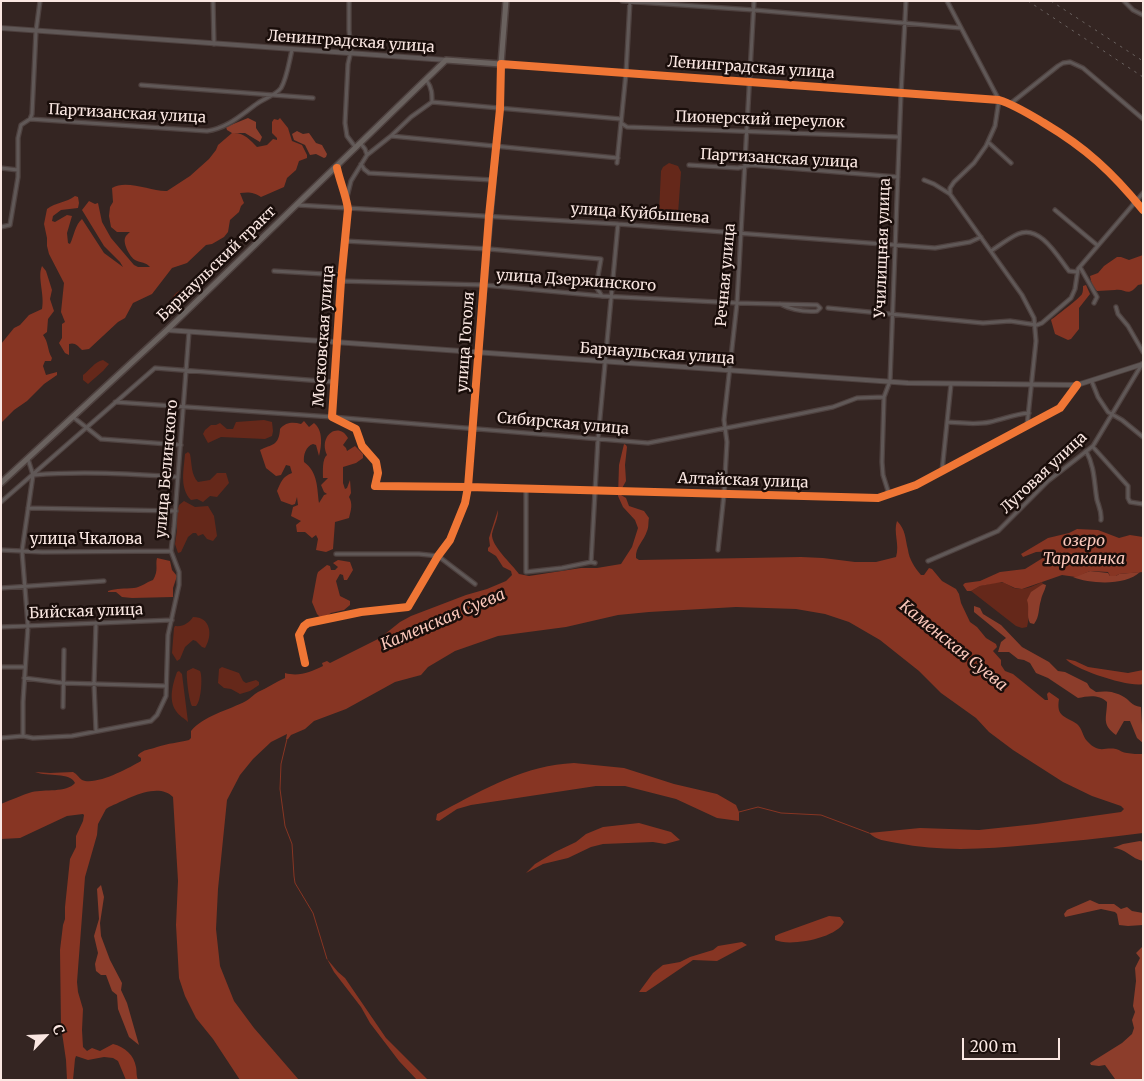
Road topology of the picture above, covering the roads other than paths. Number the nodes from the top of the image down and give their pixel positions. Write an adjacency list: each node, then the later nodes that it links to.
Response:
1 (40, 1): 17 (street)
2 (213, 1): 18 (street)
3 (349, 1): 20 (street)
4 (506, 1): 22 (main road, улица Гоголя)
5 (622, 1): 10 (street)
6 (754, 1): 11 (street, Речная улица)
7 (906, 1): 14 (street, Училищная улица)
8 (947, 1): 16 (street)
9 (1124, 1): 13 (street)
10 (630, 2): 11 (street); 23 (street)
11 (754, 10): 14 (street); 25 (street, Речная улица)
12 (1143, 10): 13 (street)
13 (1142, 15)
14 (905, 24): 16 (street); 27 (street, Училищная улица)
15 (1, 28): 17 (street, Ленинградская улица)
16 (961, 28): 30 (street)
17 (36, 31): 18 (street, Ленинградская улица); 34 (street)
18 (214, 44): 19 (street, Ленинградская улица)
19 (292, 50): 20 (street, Ленинградская улица); 28 (street)
20 (351, 54): 21 (street, Ленинградская улица); 43 (street)
21 (446, 60): 22 (main road, Ленинградская улица); 24 (main road, Барнаульский тракт)
22 (501, 64): 23 (street, Ленинградская улица); 33 (street, улица Гоголя)
23 (626, 73): 25 (street, Ленинградская улица); 36 (street)
24 (427, 81): 31 (street); 41 (main road, Барнаульский тракт)
25 (750, 82): 27 (street, Ленинградская улица); 37 (street, Речная улица)
26 (141, 85): 28 (street)
27 (901, 93): 30 (street, Ленинградская улица); 39 (street, Училищная улица)
28 (272, 95): 29 (street); 34 (street, Партизанская улица)
29 (313, 98)
30 (999, 100): 32 (street, Ленинградская улица); 40 (street)
31 (432, 102): 33 (street, Пионерский переулок); 38 (street)
32 (1010, 104): 35 (street); 58 (street, Ленинградская улица)
33 (500, 109): 36 (street, Пионерский переулок); 42 (street, улица Гоголя)
34 (30, 119): 51 (street)
35 (1143, 119)
36 (621, 121): 37 (street, Пионерский переулок); 42 (street)
37 (748, 131): 39 (street, Пионерский переулок); 48 (street, Речная улица)
38 (392, 136): 42 (street); 44 (street)
39 (899, 137): 52 (street, Училищная улица)
40 (988, 142): 45 (street); 56 (street)
41 (361, 144): 43 (main road, Барнаульский тракт); 44 (street)
42 (496, 147): 53 (street, улица Гоголя)
43 (356, 148): 50 (main road, Барнаульский тракт)
44 (367, 155): 46 (street)
45 (1011, 163)
46 (361, 164): 53 (street); 57 (street)
47 (688, 165): 48 (street, Партизанская улица)
48 (745, 167): 52 (street, Партизанская улица); 66 (street, Речная улица)
49 (1, 168): 51 (street)
50 (337, 168): 57 (street, Московская улица); 59 (main road, Барнаульский тракт)
51 (18, 170): 65 (street)
52 (898, 178): 69 (street, Училищная улица)
53 (493, 180): 63 (street, улица Гоголя)
54 (924, 180): 56 (street)
55 (1143, 193): 58 (street)
56 (950, 194): 67 (street)
57 (347, 198): 60 (street, Московская улица)
58 (1135, 200): 62 (street, Ленинградская улица); 70 (street)
59 (296, 205): 60 (street, улица Куйбышева); 88 (main road, Барнаульский тракт)
60 (348, 209): 63 (street, улица Куйбышева); 68 (street, Московская улица)
61 (1055, 210): 70 (street)
62 (1143, 210)
63 (489, 216): 64 (street, улица Куйбышева); 71 (street, улица Гоголя)
64 (618, 224): 66 (street, улица Куйбышева); 80 (street)
65 (1, 228)
66 (741, 232): 69 (street, улица Куйбышева); 81 (street, Речная улица)
67 (981, 237): 69 (street, улица Куйбышева); 72 (street)
68 (345, 241): 71 (street); 76 (street, Московская улица)
69 (895, 245): 86 (street, Училищная улица)
70 (1097, 245): 73 (street)
71 (487, 249): 78 (street, улица Гоголя); 79 (street)
72 (991, 251): 75 (street); 87 (street)
73 (1080, 267): 75 (street); 83 (street)
74 (274, 271): 76 (street)
75 (1077, 272): 87 (street)
76 (341, 275): 77 (street, Московская улица)
77 (341, 281): 78 (street, улица Дзержинского); 90 (street, Московская улица)
78 (484, 285): 79 (street, улица Дзержинского); 92 (street, улица Гоголя)
79 (602, 296): 80 (street, улица Дзержинского)
80 (611, 296): 81 (street, улица Дзержинского); 93 (street)
81 (736, 303): 82 (street, улица Дзержинского); 95 (street, Речная улица)
82 (780, 304): 82 (street, улица Дзержинского)
83 (1094, 304)
84 (828, 308): 86 (street)
85 (1116, 308): 91 (street)
86 (892, 314): 87 (street); 97 (street, Училищная улица)
87 (1034, 324): 102 (street)
88 (166, 330): 89 (street, Барнаульская улица); 108 (main road, Барнаульский тракт)
89 (189, 332): 90 (street, Барнаульская улица); 96 (street, улица Белинского)
90 (336, 343): 92 (street, Барнаульская улица); 98 (street, Московская улица)
91 (1143, 352)
92 (478, 353): 93 (street, Барнаульская улица); 113 (street, улица Гоголя)
93 (605, 362): 95 (street, Барнаульская улица); 116 (street)
94 (1143, 364): 99 (street, Барнаульская улица); 107 (street, Луговая улица)
95 (728, 370): 97 (street, Барнаульская улица); 114 (street, Речная улица)
96 (186, 371): 98 (street); 104 (street); 105 (street, улица Белинского)
97 (890, 381): 100 (street, Барнаульская улица); 103 (street, Училищная улица)
98 (334, 382): 109 (street, Московская улица)
99 (1092, 382): 101 (street, Барнаульская улица); 107 (street)
100 (951, 384): 102 (street, Барнаульская улица); 110 (street)
101 (1077, 385): 102 (street, Барнаульская улица); 111 (street, Алтайская улица)
102 (1030, 386): 106 (street)
103 (884, 397): 114 (street, Сибирская улица); 130 (street, Училищная улица)
104 (115, 402): 105 (street, Сибирская улица); 112 (street)
105 (184, 407): 109 (street, Сибирская улица); 117 (street, улица Белинского)
106 (1028, 413): 110 (street); 111 (street)
107 (1112, 414): 115 (street); 118 (street, Луговая улица)
108 (73, 417): 112 (street); 120 (main road, Барнаульский тракт)
109 (332, 417): 113 (street, Сибирская улица); 125 (street, Московская улица)
110 (947, 422): 121 (street)
111 (1027, 426): 121 (street, Алтайская улица)
112 (87, 428): 117 (street); 122 (street)
113 (473, 428): 116 (street, Сибирская улица); 126 (street, улица Гоголя)
114 (726, 428): 116 (street, Сибирская улица); 129 (street, Речная улица)
115 (1143, 437)
116 (598, 439): 128 (street)
117 (181, 445): 123 (street, улица Белинского)
118 (1093, 446): 119 (street, Луговая улица); 132 (street)
119 (1086, 452): 135 (street); 142 (street, Луговая улица)
120 (28, 458): 122 (street); 124 (main road, Барнаульский тракт)
121 (942, 472): 130 (street, Алтайская улица)
122 (33, 475): 123 (street); 131 (street); 133 (street)
123 (178, 477): 134 (street, улица Белинского)
124 (1, 483)
125 (375, 486): 126 (street, Алтайская улица)
126 (468, 486): 127 (street, Алтайская улица); 141 (street, улица Гоголя)
127 (526, 489): 128 (street, Алтайская улица); 128 (street)
128 (595, 491): 129 (street, Алтайская улица)
129 (724, 494): 130 (street, Алтайская улица); 137 (street, Речная улица)
130 (889, 494)
131 (1, 502)
132 (1143, 504)
133 (28, 508): 134 (street); 138 (street)
134 (176, 511): 139 (street, улица Белинского)
135 (1101, 520)
136 (1, 550): 138 (street, улица Чкалова)
137 (718, 550)
138 (22, 551): 139 (street, улица Чкалова); 145 (street)
139 (171, 551): 147 (street, улица Белинского)
140 (336, 554): 141 (street)
141 (438, 556): 144 (street); 152 (street, улица Гоголя)
142 (928, 561)
143 (104, 581): 145 (street)
144 (475, 584)
145 (25, 587): 146 (street); 149 (street)
146 (1, 588)
147 (172, 620): 148 (street, Бийская улица); 158 (street, улица Белинского)
148 (96, 623): 149 (street, Бийская улица); 157 (street)
149 (28, 626): 150 (street, Бийская улица); 154 (street)
150 (1, 627)
151 (64, 650): 156 (street)
152 (305, 663)
153 (1, 667): 154 (street)
154 (25, 667): 155 (street)
155 (24, 678): 156 (street); 161 (street)
156 (63, 683): 157 (street); 159 (street)
157 (94, 684): 158 (street); 160 (street)
158 (166, 686): 160 (street, улица Белинского)
159 (63, 707)
160 (96, 731): 161 (street)
161 (23, 736): 162 (street)
162 (1, 738)

